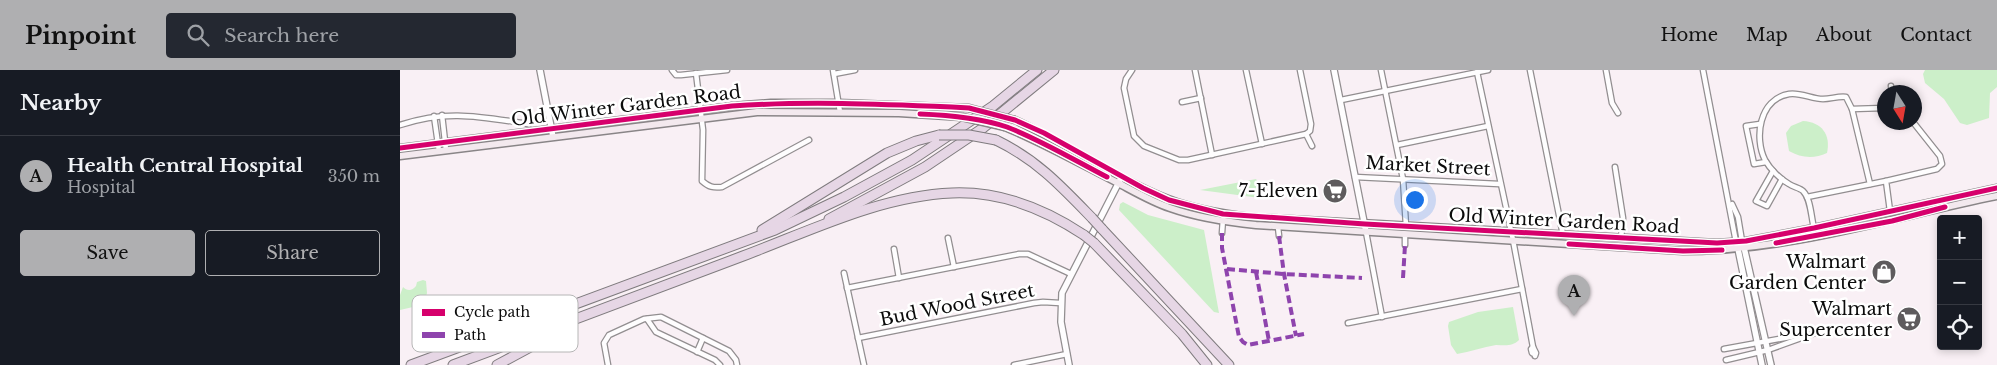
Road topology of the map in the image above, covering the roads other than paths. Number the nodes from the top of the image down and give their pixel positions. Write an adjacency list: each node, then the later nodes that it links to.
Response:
1 (540, 70): 38 (street)
2 (672, 70): 19 (street)
3 (727, 70): 19 (street)
4 (855, 70): 17 (street)
5 (1037, 70): 88 (highway)
6 (1054, 70): 79 (highway)
7 (1132, 70): 50 (street)
8 (1195, 70): 21 (street)
9 (1246, 70): 45 (street)
10 (1300, 70): 41 (street)
11 (1334, 70): 22 (street)
12 (1381, 70): 20 (street)
13 (1485, 70): 18 (street)
14 (1530, 70): 78 (street)
15 (1606, 70): 29 (street)
16 (1703, 70): 84 (street)
17 (834, 72): 24 (street)
18 (1477, 72): 20 (street); 36 (street)
19 (696, 73): 27 (street)
20 (1385, 90): 22 (street); 46 (street)
21 (1201, 98): 23 (street); 50 (street)
22 (1340, 100): 56 (street)
23 (1182, 102)
24 (839, 103): 27 (main road, Old Winter Garden Road); 28 (street); 55 (main road, Old Winter Garden Road, bridge)
25 (1877, 108): 26 (street)
26 (1852, 109): 34 (street); 62 (street)
27 (700, 110): 32 (street); 38 (main road, Old Winter Garden Road)
28 (840, 112): 32 (main road, Old Winter Garden Road); 60 (main road, Old Winter Garden Road, bridge)
29 (1618, 113)
30 (442, 115): 31 (street); 33 (street); 37 (street)
31 (434, 116): 35 (street); 39 (street)
32 (701, 118): 42 (main road, Old Winter Garden Road); 43 (street)
33 (529, 124)
34 (1760, 124): 52 (street); 52 (street)
35 (400, 125)
36 (1488, 126): 46 (street); 61 (street)
37 (443, 129): 39 (street); 44 (street)
38 (551, 129): 42 (street); 44 (main road, Old Winter Garden Road)
39 (436, 130): 44 (street)
40 (1919, 130): 59 (street)
41 (1306, 134): 45 (street); 47 (street)
42 (553, 137): 49 (main road, Old Winter Garden Road)
43 (808, 140)
44 (442, 143): 48 (main road, Old Winter Garden Road); 49 (street)
45 (1262, 144): 50 (street)
46 (1397, 144): 57 (street)
47 (1312, 146)
48 (400, 148)
49 (442, 151): 51 (main road, Old Winter Garden Road)
50 (1212, 155)
51 (400, 156)
52 (1766, 162): 54 (street)
53 (1615, 167): 82 (street)
54 (1773, 170): 58 (street); 58 (street)
55 (1122, 176): 60 (street); 67 (main road, Old Winter Garden Road)
56 (1355, 176): 57 (street, Market Street); 70 (street)
57 (1403, 179): 61 (street, Market Street); 71 (street)
58 (1782, 179): 65 (street)
59 (1886, 182): 62 (street); 66 (street)
60 (1118, 183): 69 (main road, Old Winter Garden Road); 91 (street)
61 (1500, 184): 75 (street)
62 (1870, 184): 65 (street)
63 (1997, 188): 66 (main road, Old Winter Garden Road)
64 (1997, 196): 68 (main road, Old Winter Garden Road)
65 (1807, 197): 73 (street)
66 (1890, 211): 68 (main road); 73 (main road, Old Winter Garden Road)
67 (1223, 214): 69 (street); 70 (main road, Old Winter Garden Road)
68 (1892, 221): 87 (main road, Old Winter Garden Road)
69 (1222, 222): 72 (main road, Old Winter Garden Road); 76 (street)
70 (1365, 224): 71 (main road, Old Winter Garden Road); 74 (street)
71 (1406, 226): 75 (main road, Old Winter Garden Road)
72 (1278, 227): 74 (main road, Old Winter Garden Road); 80 (street)
73 (1814, 228): 84 (main road, Old Winter Garden Road)
74 (1366, 232): 77 (main road, Old Winter Garden Road); 98 (street)
75 (1511, 232): 78 (main road, Old Winter Garden Road); 83 (street)
76 (1222, 233)
77 (1405, 234): 83 (main road, Old Winter Garden Road); 85 (street)
78 (1562, 235): 82 (main road, Old Winter Garden Road)
79 (795, 236): 97 (highway); 127 (highway, bridge)
80 (1279, 236)
81 (948, 238): 89 (street)
82 (1621, 238): 84 (main road, Old Winter Garden Road)
83 (1513, 240): 87 (main road, Old Winter Garden Road); 94 (street)
84 (1739, 241): 87 (street)
85 (1404, 245)
86 (894, 249): 92 (street)
87 (1741, 249): 105 (street); 106 (street)
88 (719, 250): 95 (highway); 117 (highway, bridge)
89 (954, 267): 91 (street); 92 (street)
90 (844, 273): 93 (street)
91 (1071, 274): 96 (street)
92 (899, 278): 93 (street)
93 (847, 288): 104 (street)
94 (1522, 289): 98 (street); 115 (street)
95 (578, 303)
96 (1060, 303): 104 (street, Bud Wood Street); 114 (street)
97 (597, 311): 99 (highway); 101 (highway)
98 (1382, 317): 102 (street)
99 (578, 318)
100 (647, 318): 103 (street); 112 (street); 121 (street)
101 (578, 323)
102 (1348, 324)
103 (703, 338): 112 (street); 123 (street)
104 (858, 338): 124 (street)
105 (1766, 341): 106 (street); 108 (street); 108 (street)
106 (1758, 343): 107 (street); 113 (street)
107 (1724, 349)
108 (1768, 350): 113 (street); 129 (street)
109 (446, 352): 118 (highway)
110 (488, 352): 119 (highway)
111 (521, 352): 120 (highway)
112 (697, 352): 122 (street)
113 (1760, 352): 116 (street); 128 (street)
114 (1067, 354): 125 (street); 126 (street)
115 (1534, 355)
116 (1726, 360)
117 (1228, 364)
118 (411, 365)
119 (453, 365)
120 (497, 365)
121 (608, 365)
122 (720, 365)
123 (737, 365)
124 (864, 365)
125 (1014, 365)
126 (1069, 365)
127 (1207, 365)
128 (1762, 365)
129 (1771, 365)

